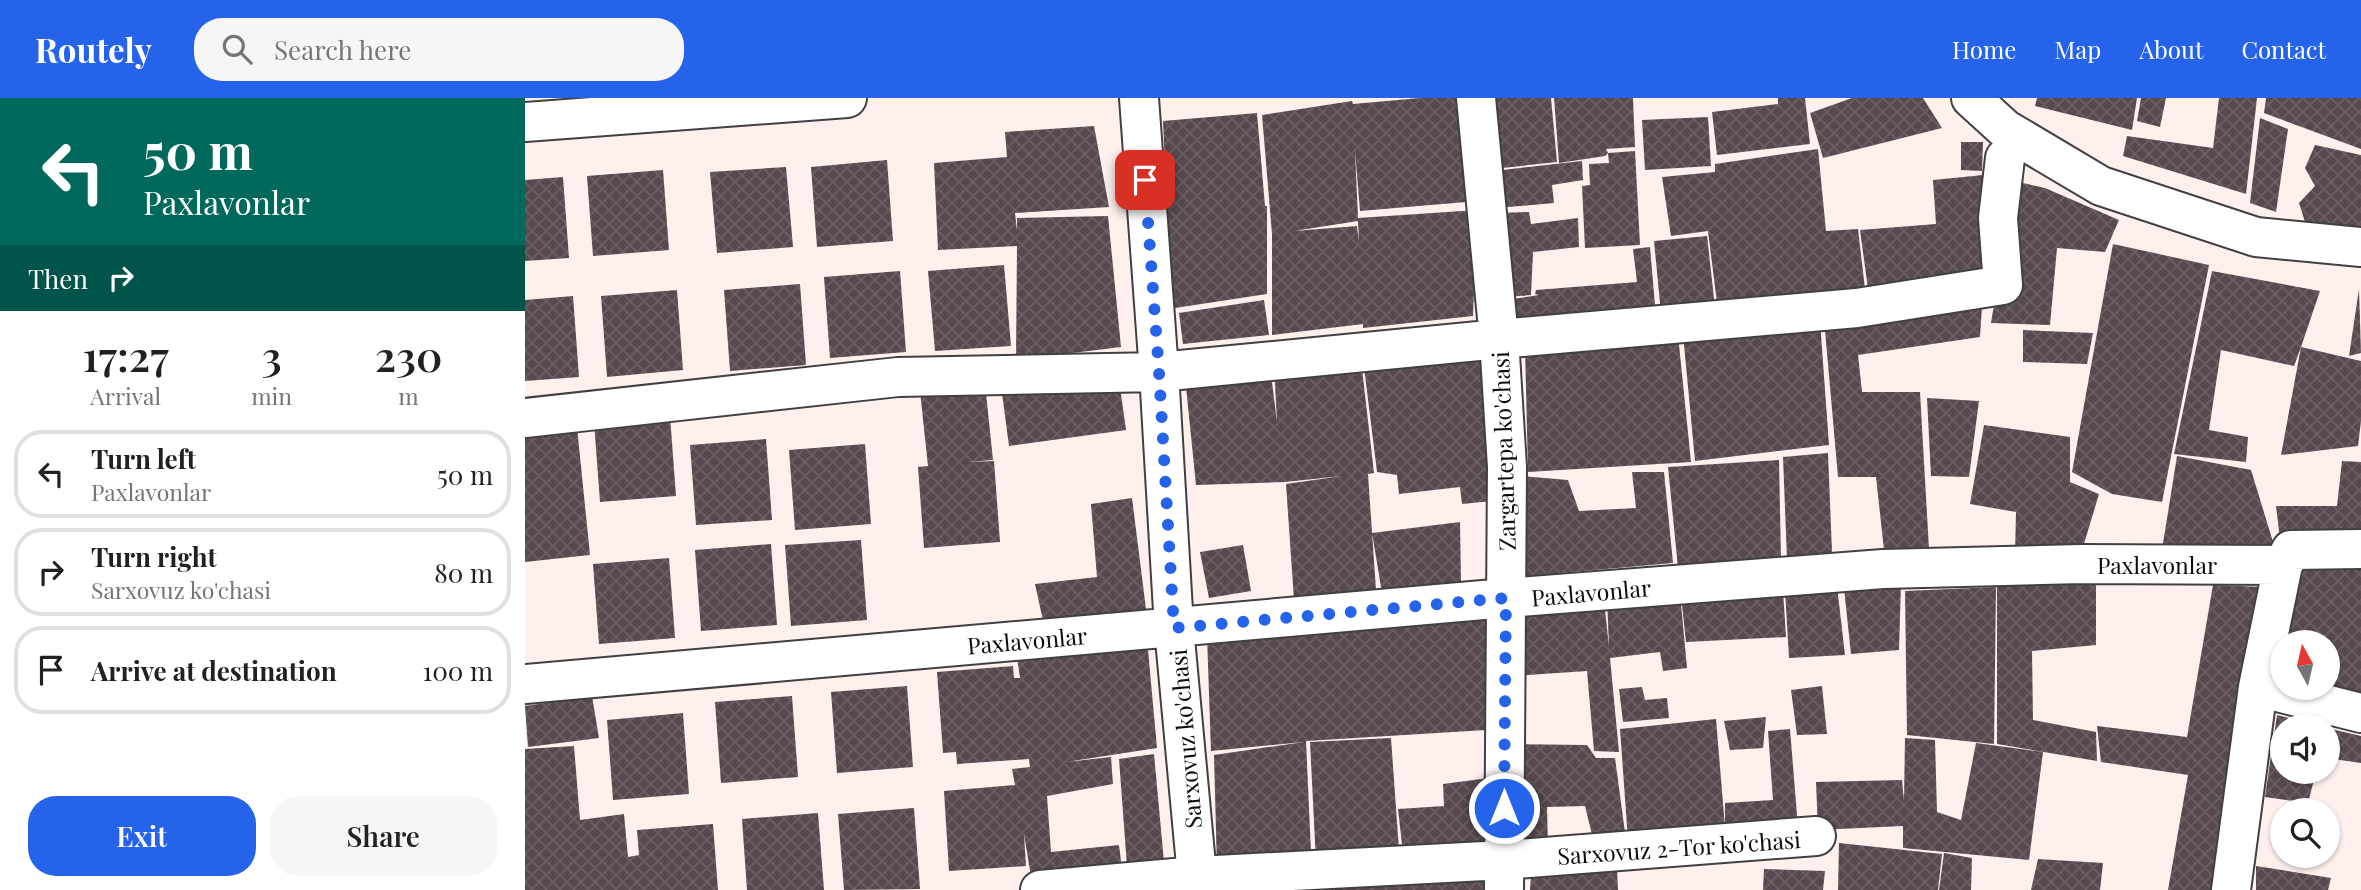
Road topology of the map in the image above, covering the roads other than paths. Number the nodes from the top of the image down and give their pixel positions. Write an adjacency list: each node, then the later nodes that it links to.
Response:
1 (847, 98): 5 (street)
2 (1139, 98): 10 (street, Sarxovuz ko'chasi)
3 (1476, 98): 9 (street, Zargartepa ko'chasi)
4 (1971, 98): 8 (street)
5 (657, 105): 6 (street)
6 (525, 122)
7 (2005, 158): 9 (street)
8 (2361, 247)
9 (1499, 339): 10 (street); 14 (street, Zargartepa ko'chasi)
10 (1159, 372): 11 (street); 15 (street, Sarxovuz ko'chasi)
11 (525, 418)
12 (2361, 549): 13 (street)
13 (2283, 565): 14 (street, Paxlavonlar); 17 (street)
14 (1506, 598): 15 (street, Paxlavonlar); 20 (street, Zargartepa ko'chasi)
15 (1174, 628): 16 (street, Paxlavonlar); 21 (street, Sarxovuz ko'chasi)
16 (525, 684)
17 (2258, 687): 18 (street); 23 (street)
18 (2361, 713)
19 (1816, 836): 20 (street, Sarxovuz 2-Tor ko'chasi)
20 (1504, 875): 21 (street, Sarxovuz 2-Tor ko'chasi)
21 (1197, 876): 22 (street, Sarxovuz 2-Tor ko'chasi)
22 (1040, 890)
23 (2231, 890)

